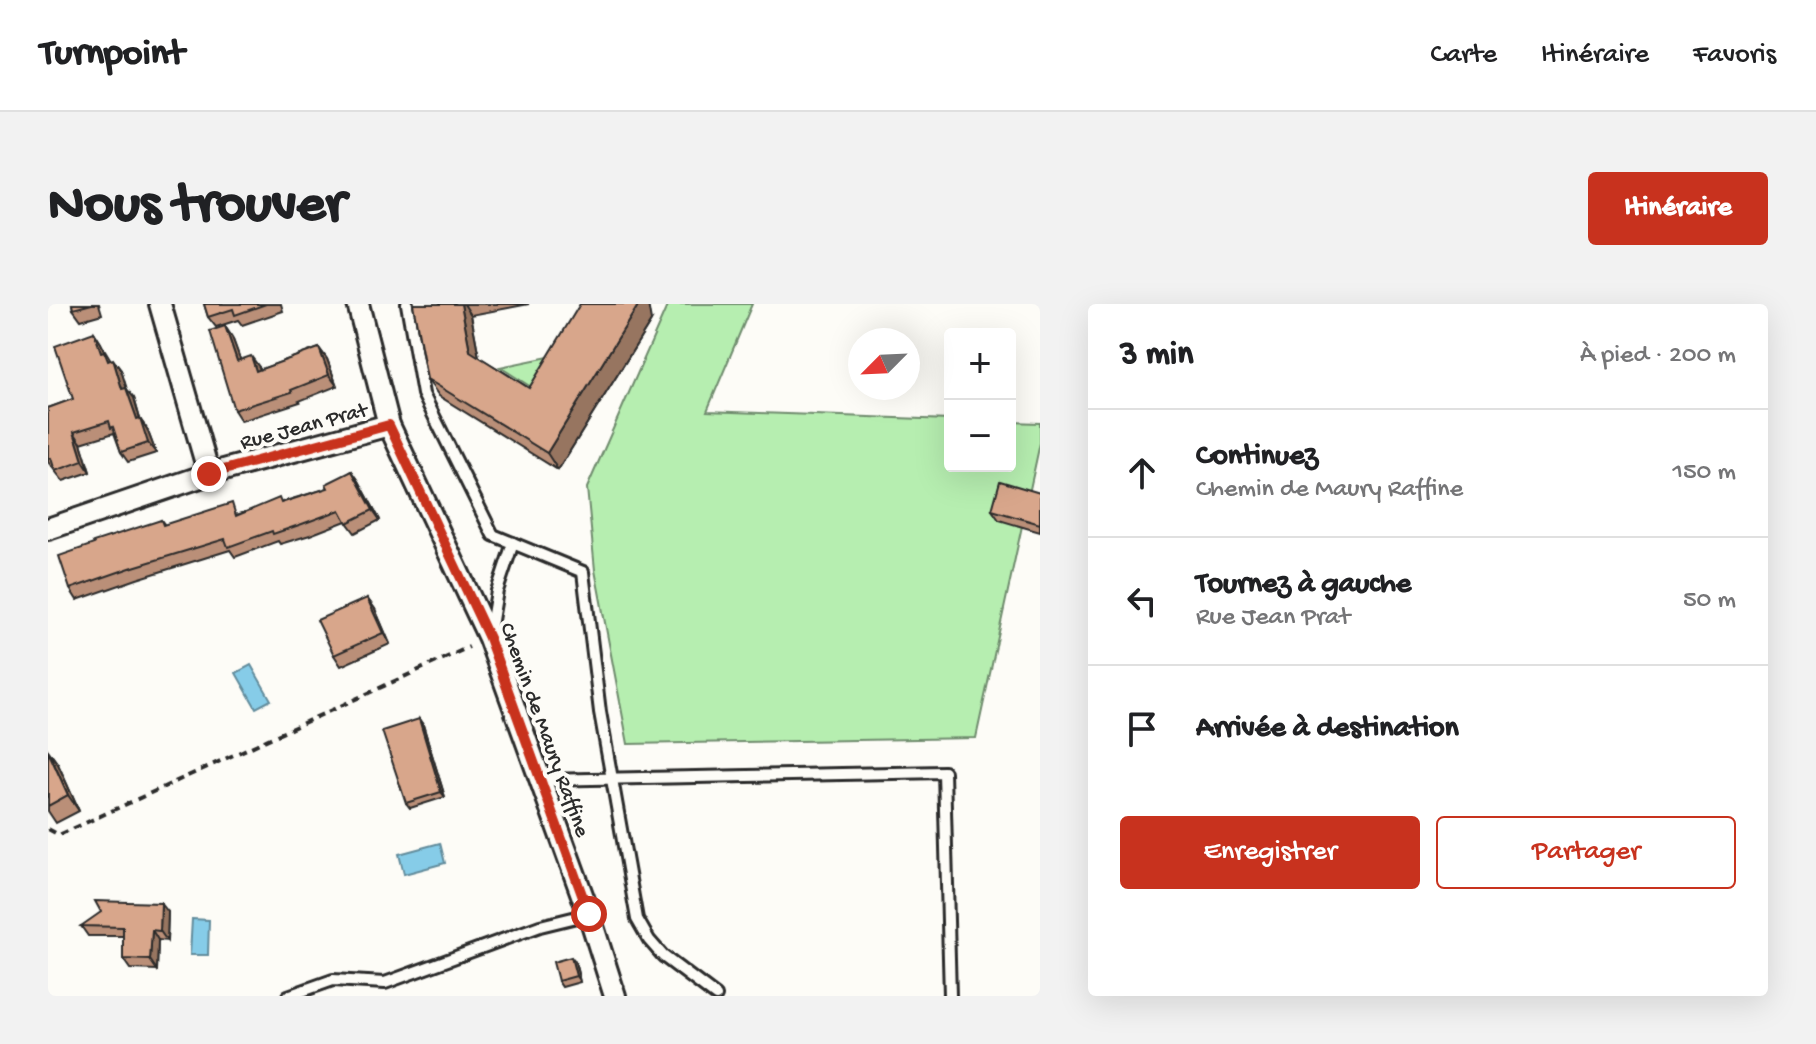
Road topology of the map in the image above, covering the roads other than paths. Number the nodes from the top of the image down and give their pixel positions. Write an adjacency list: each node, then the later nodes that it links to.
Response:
1 (160, 304): 5 (street)
2 (358, 304): 4 (street, Chemin de Maury Raffine)
3 (407, 304): 7 (lane)
4 (389, 425): 5 (street, Rue Jean Prat); 8 (street, Chemin de Maury Raffine)
5 (209, 474): 6 (street, Rue Jean Prat)
6 (48, 529)
7 (513, 543): 8 (lane); 9 (lane)
8 (489, 638): 10 (street, Chemin de Maury Raffine)
9 (611, 779): 10 (lane); 14 (lane); 15 (lane)
10 (540, 780): 11 (street, Chemin de Maury Raffine)
11 (589, 914): 12 (lane); 13 (street, Chemin de Maury Raffine)
12 (288, 996)
13 (615, 996)
14 (716, 996)
15 (950, 996)

